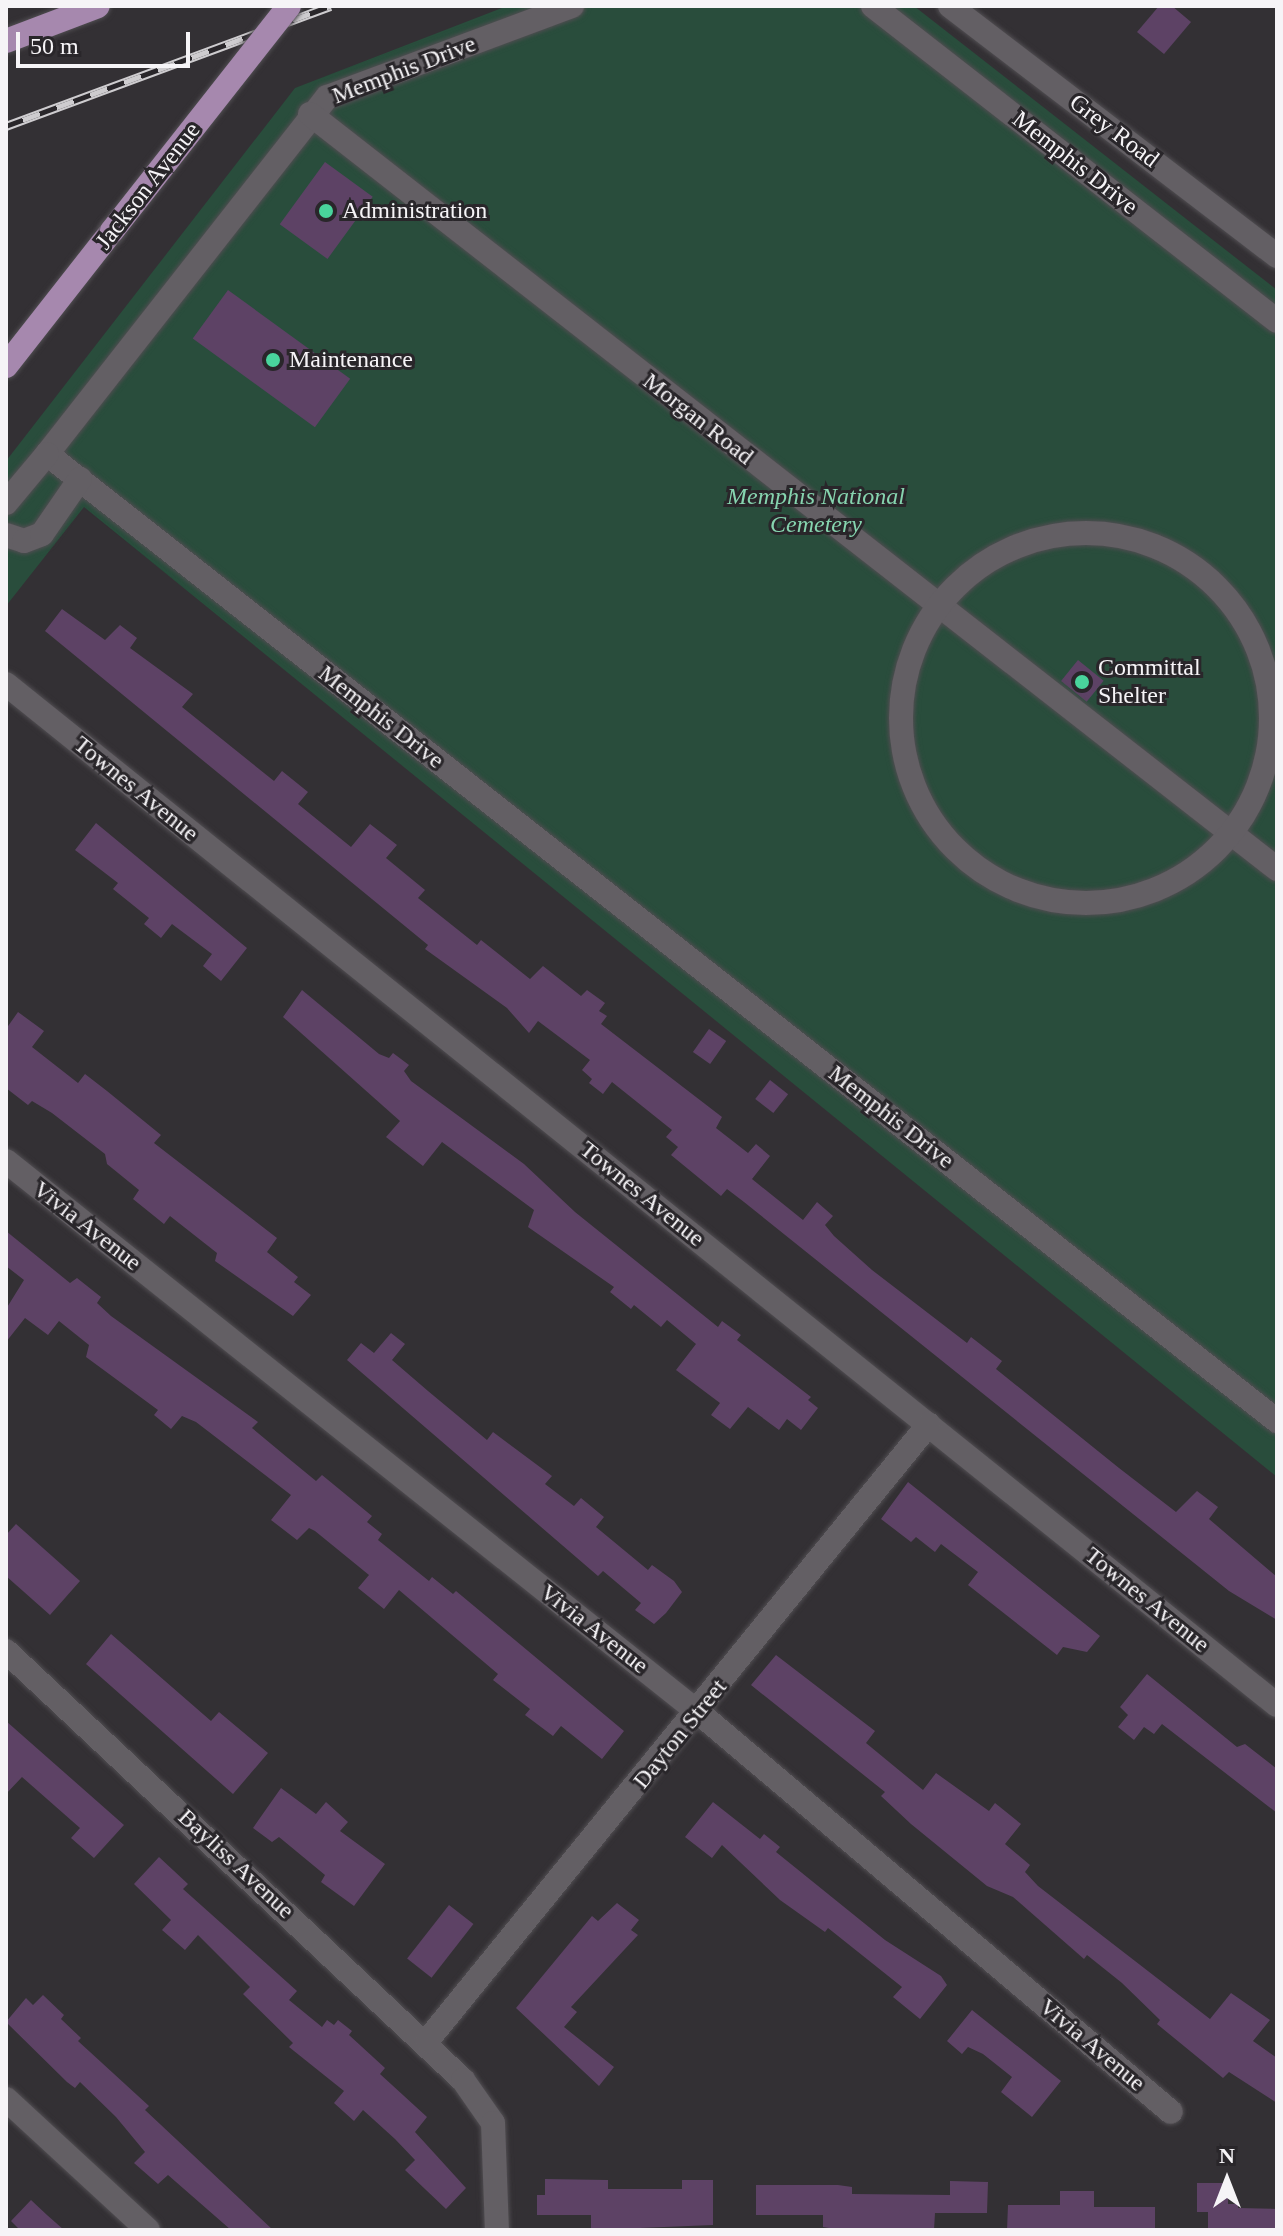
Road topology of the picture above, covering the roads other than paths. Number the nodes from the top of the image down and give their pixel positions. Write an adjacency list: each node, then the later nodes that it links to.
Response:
1 (98, 6): 6 (main road)
2 (289, 6): 10 (main road, Jackson Avenue, bridge)
3 (572, 6): 7 (street, Memphis Drive)
4 (873, 6): 9 (street, Memphis Drive)
5 (950, 6): 8 (street, Grey Road)
6 (6, 41)
7 (310, 114): 11 (street, Memphis Drive); 15 (street, Morgan Road)
8 (1277, 256)
9 (1277, 321)
10 (6, 366)
11 (47, 454): 12 (street, Memphis Drive); 13 (street)
12 (80, 479): 14 (street); 20 (street, Memphis Drive)
13 (6, 503)
14 (7, 537)
15 (937, 606): 17 (street, Morgan Road); 17 (street); 17 (street)
16 (6, 684): 21 (street, Townes Avenue)
17 (1232, 835): 18 (street, Morgan Road)
18 (1277, 869)
19 (6, 1161): 24 (street, Vivia Avenue)
20 (1277, 1421)
21 (929, 1424): 23 (street, Townes Avenue); 24 (street, Dayton Street)
22 (6, 1651): 25 (street, Bayliss Avenue)
23 (1277, 1705)
24 (698, 1712): 25 (street, Dayton Street); 27 (street, Vivia Avenue)
25 (427, 2041): 29 (street, Bayliss Avenue)
26 (6, 2099): 28 (street)
27 (1171, 2112)
28 (148, 2230)
29 (497, 2230)

